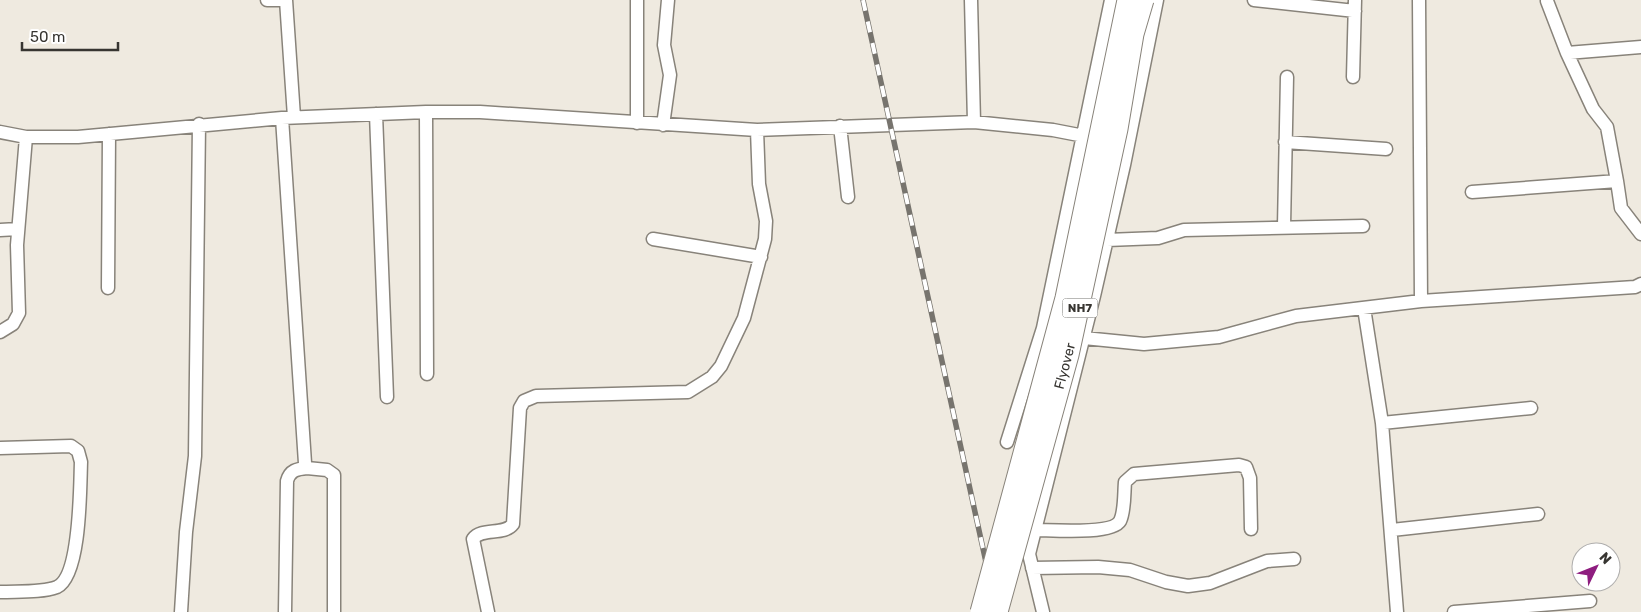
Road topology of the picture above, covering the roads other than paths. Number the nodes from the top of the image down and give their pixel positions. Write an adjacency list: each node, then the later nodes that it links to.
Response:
1 (267, 0): 2 (street)
2 (286, 0): 20 (street)
3 (637, 0): 22 (street)
4 (668, 0): 24 (street)
5 (971, 0): 21 (street)
6 (1111, 0): 29 (street)
7 (1127, 0): 70 (highway, Flyover / NH7, bridge)
8 (1144, 0): 71 (highway, Flyover / NH7, bridge)
9 (1157, 0): 42 (street)
10 (1254, 0): 13 (street)
11 (1419, 0): 46 (street)
12 (1547, 1): 15 (street)
13 (1355, 6): 17 (street)
14 (1641, 47): 15 (street)
15 (1567, 53): 33 (street)
16 (1287, 77): 31 (street)
17 (1353, 77)
18 (426, 112): 19 (street); 22 (street); 51 (street)
19 (376, 114): 20 (street); 52 (street)
20 (288, 118): 23 (street); 57 (street)
21 (974, 122): 25 (street); 29 (street)
22 (637, 123): 24 (street)
23 (199, 124): 28 (street); 66 (street)
24 (663, 125): 26 (street)
25 (840, 126): 26 (street); 35 (street)
26 (757, 130): 43 (street)
27 (0, 132): 30 (street)
28 (109, 134): 30 (street); 45 (street)
29 (1084, 136): 48 (street)
30 (26, 138): 38 (street)
31 (1285, 142): 32 (street); 36 (street)
32 (1386, 149)
33 (1617, 181): 34 (street); 40 (street)
34 (1472, 192)
35 (848, 197)
36 (1284, 226): 37 (street); 42 (street)
37 (1363, 226)
38 (18, 229): 39 (street); 49 (street)
39 (0, 230)
40 (1641, 234)
41 (653, 239): 43 (street)
42 (1107, 240): 50 (street)
43 (761, 257): 69 (street)
44 (1641, 284): 46 (street)
45 (108, 288)
46 (1421, 301): 47 (street)
47 (1364, 308): 50 (street); 54 (street)
48 (1042, 328): 50 (street); 55 (street)
49 (0, 332)
50 (1084, 338): 60 (street)
51 (427, 374)
52 (386, 397)
53 (1531, 408): 54 (street)
54 (1382, 423): 61 (street)
55 (1007, 442)
56 (0, 448): 64 (street)
57 (307, 468): 67 (street); 68 (street)
58 (1538, 514): 61 (street)
59 (1251, 529): 60 (street)
60 (1035, 530): 63 (street)
61 (1392, 530): 73 (street)
62 (1294, 559): 63 (street)
63 (1032, 568): 72 (street)
64 (0, 592)
65 (1590, 600): 74 (street)
66 (180, 612)
67 (285, 612)
68 (334, 612)
69 (488, 612)
70 (980, 612)
71 (998, 612)
72 (1043, 612)
73 (1397, 612)
74 (1454, 612)

